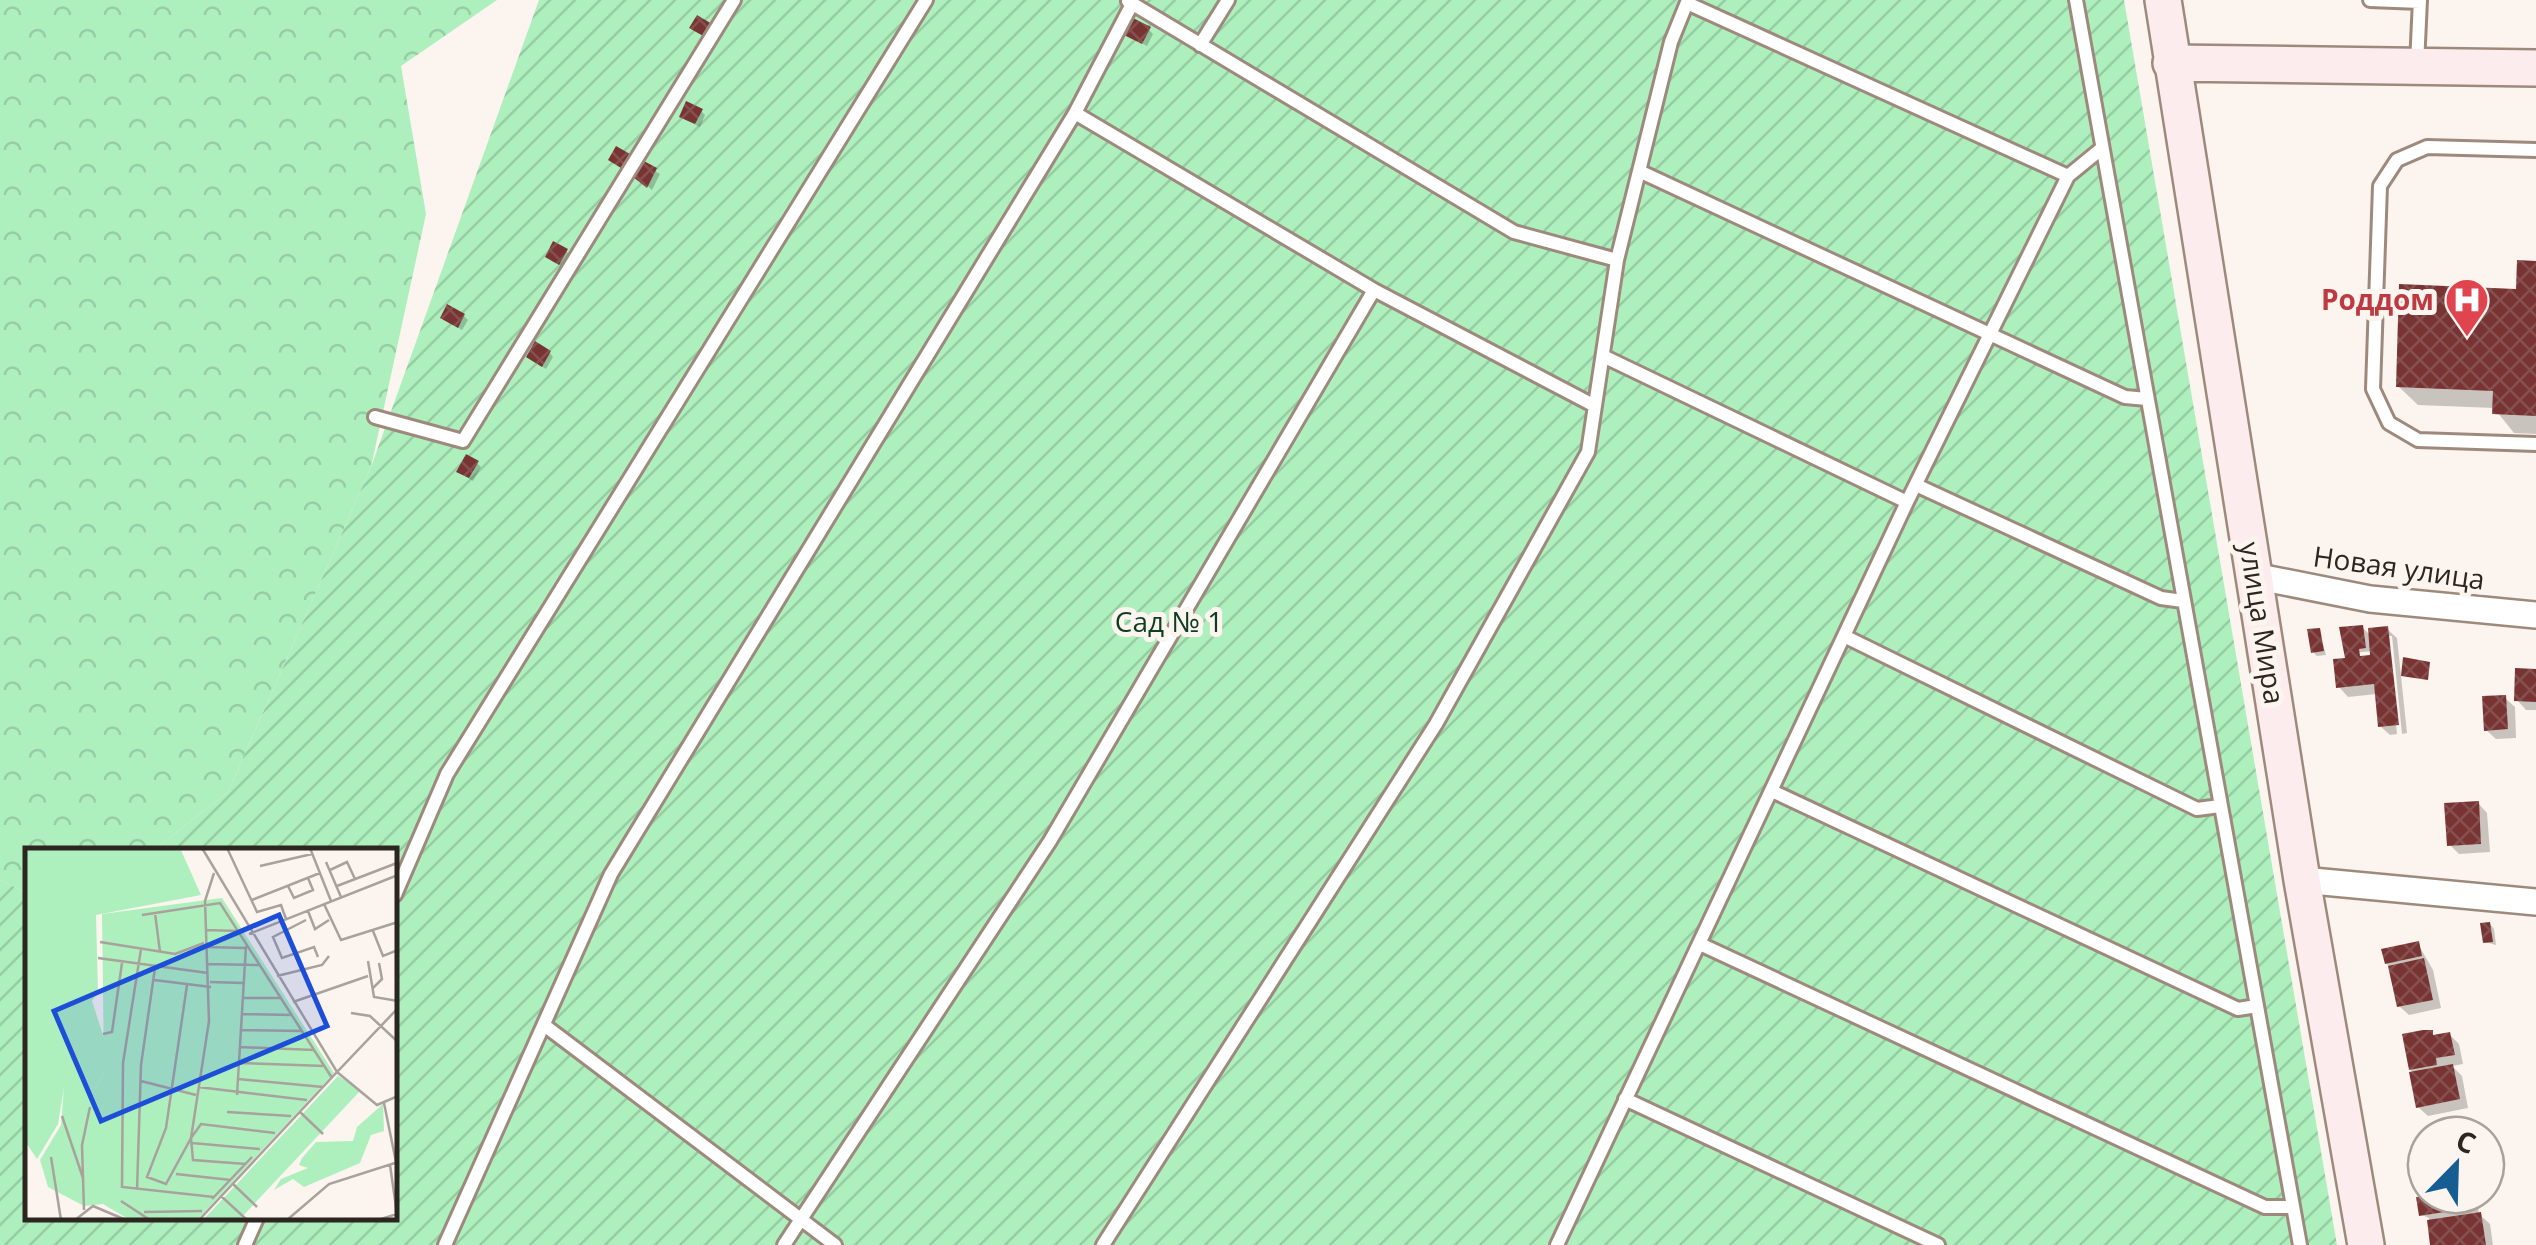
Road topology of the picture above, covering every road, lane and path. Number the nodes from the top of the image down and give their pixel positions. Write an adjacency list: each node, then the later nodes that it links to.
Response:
1 (734, 0): 25 (lane)
2 (926, 0): 36 (lane)
3 (1228, 0): 10 (lane)
4 (2076, 0): 15 (lane)
5 (2163, 0): 11 (main road, улица Мира)
6 (2370, 0): 7 (lane)
7 (2420, 1): 12 (lane)
8 (1129, 2): 10 (lane); 14 (lane)
9 (1688, 2): 17 (lane); 18 (lane)
10 (1200, 45): 19 (lane)
11 (2171, 63): 12 (main road); 29 (main road, улица Мира)
12 (2417, 66): 13 (main road)
13 (2536, 68)
14 (1075, 113): 20 (lane); 40 (lane)
15 (2101, 149): 18 (lane); 23 (lane)
16 (2536, 150): 26 (lane)
17 (1639, 170): 19 (lane); 21 (lane)
18 (2068, 176): 21 (lane)
19 (1617, 260): 22 (lane)
20 (1374, 290): 24 (lane); 43 (lane)
21 (1990, 334): 23 (lane); 27 (lane)
22 (1604, 356): 24 (lane); 28 (lane)
23 (2146, 400): 30 (lane)
24 (1595, 406): 49 (lane)
25 (376, 417)
26 (2536, 444)
27 (1916, 485): 28 (lane); 30 (lane)
28 (1907, 502): 32 (lane)
29 (2254, 576): 31 (street, Новая улица); 35 (main road, улица Мира)
30 (2183, 601): 34 (lane)
31 (2536, 615)
32 (1844, 636): 33 (lane); 34 (lane)
33 (1772, 791): 38 (lane); 39 (lane)
34 (2220, 806): 39 (lane)
35 (2302, 880): 37 (street); 53 (main road, улица Мира)
36 (398, 888)
37 (2536, 902)
38 (1700, 944): 41 (lane); 42 (lane)
39 (2257, 1006): 42 (lane)
40 (544, 1025): 43 (lane); 46 (lane)
41 (1626, 1100): 50 (lane); 51 (lane)
42 (2293, 1207): 52 (lane)
43 (800, 1218): 47 (lane); 48 (lane)
44 (256, 1220): 45 (lane)
45 (245, 1245)
46 (445, 1245)
47 (784, 1245)
48 (835, 1245)
49 (1103, 1245)
50 (1557, 1245)
51 (1938, 1245)
52 (2300, 1245)
53 (2366, 1245)

